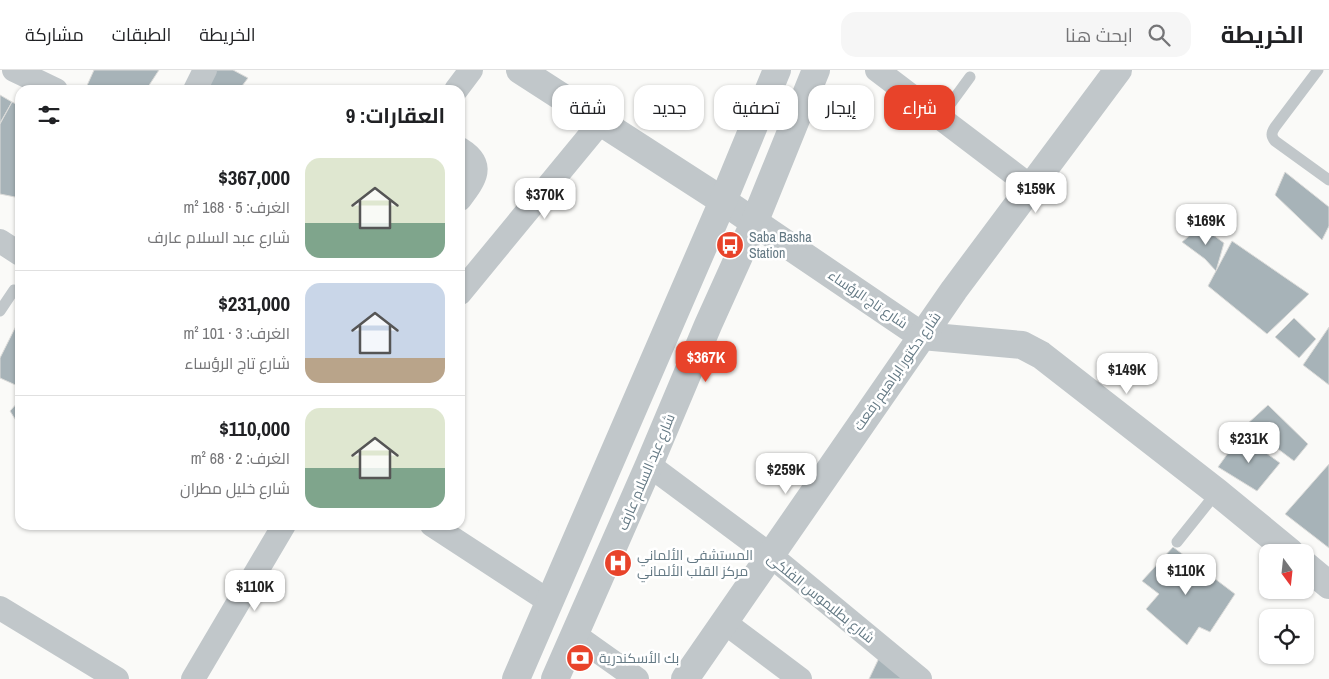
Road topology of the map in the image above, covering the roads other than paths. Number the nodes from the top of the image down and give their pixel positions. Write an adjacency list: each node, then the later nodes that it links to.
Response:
1 (14, 70): 11 (street)
2 (205, 70): 12 (street)
3 (471, 70): 13 (street)
4 (520, 70): 15 (street, شارع تاج الرؤساء)
5 (777, 70): 24 (street)
6 (816, 70): 25 (street, شارع عبد السلام عارف)
7 (877, 70): 14 (street)
8 (1118, 70): 22 (street, شارع دكتور ابراهيم رفعت)
9 (1318, 70): 21 (lane)
10 (970, 77): 16 (lane)
11 (46, 85)
12 (197, 85)
13 (460, 85)
14 (897, 85)
15 (552, 91)
16 (955, 98)
17 (955, 129): 22 (street)
18 (594, 130): 28 (street)
19 (611, 130): 24 (street, شارع تاج الرؤساء)
20 (465, 152): 23 (street)
21 (1329, 180)
22 (1030, 186): 31 (street, شارع دكتور ابراهيم رفعت)
23 (465, 192)
24 (723, 201): 25 (street, شارع تاج الرؤساء); 41 (street)
25 (754, 223): 31 (street, شارع تاج الرؤساء); 32 (street, شارع عبد السلام عارف)
26 (0, 241): 27 (street)
27 (15, 251)
28 (465, 287)
29 (14, 290): 30 (lane)
30 (0, 311)
31 (922, 336): 33 (street, شارع تاج الرؤساء); 38 (street, شارع دكتور ابراهيم رفعت)
32 (649, 465): 38 (street, شارع بطليموس الفلكى); 44 (street, شارع عبد السلام عارف)
33 (1217, 492): 36 (lane); 37 (street, شارع تاج الرؤساء)
34 (281, 530): 46 (street)
35 (440, 530): 41 (street)
36 (1177, 542)
37 (1280, 544)
38 (770, 555): 43 (street, شارع دكتور ابراهيم رفعت); 52 (street, شارع بطليموس الفلكى)
39 (1314, 572): 40 (street)
40 (1329, 585)
41 (550, 602): 47 (street)
42 (0, 608): 45 (street)
43 (724, 622): 50 (street, شارع دكتور ابراهيم رفعت); 51 (street)
44 (575, 635): 48 (street, شارع عبد السلام عارف); 49 (street)
45 (117, 679)
46 (193, 679)
47 (516, 679)
48 (555, 679)
49 (637, 679)
50 (685, 679)
51 (800, 679)
52 (920, 679)

